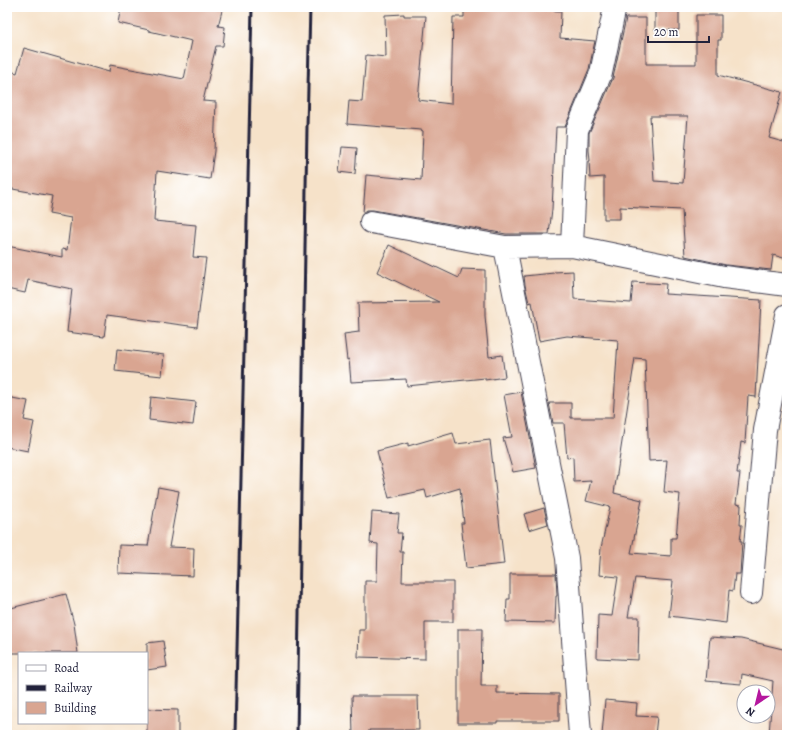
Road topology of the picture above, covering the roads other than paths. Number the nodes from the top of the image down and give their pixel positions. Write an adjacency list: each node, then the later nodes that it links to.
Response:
1 (614, 7): 3 (street)
2 (371, 222): 4 (street)
3 (572, 246): 4 (street); 5 (street)
4 (505, 248): 8 (street)
5 (787, 285)
6 (787, 315): 7 (street)
7 (752, 593)
8 (580, 735)

